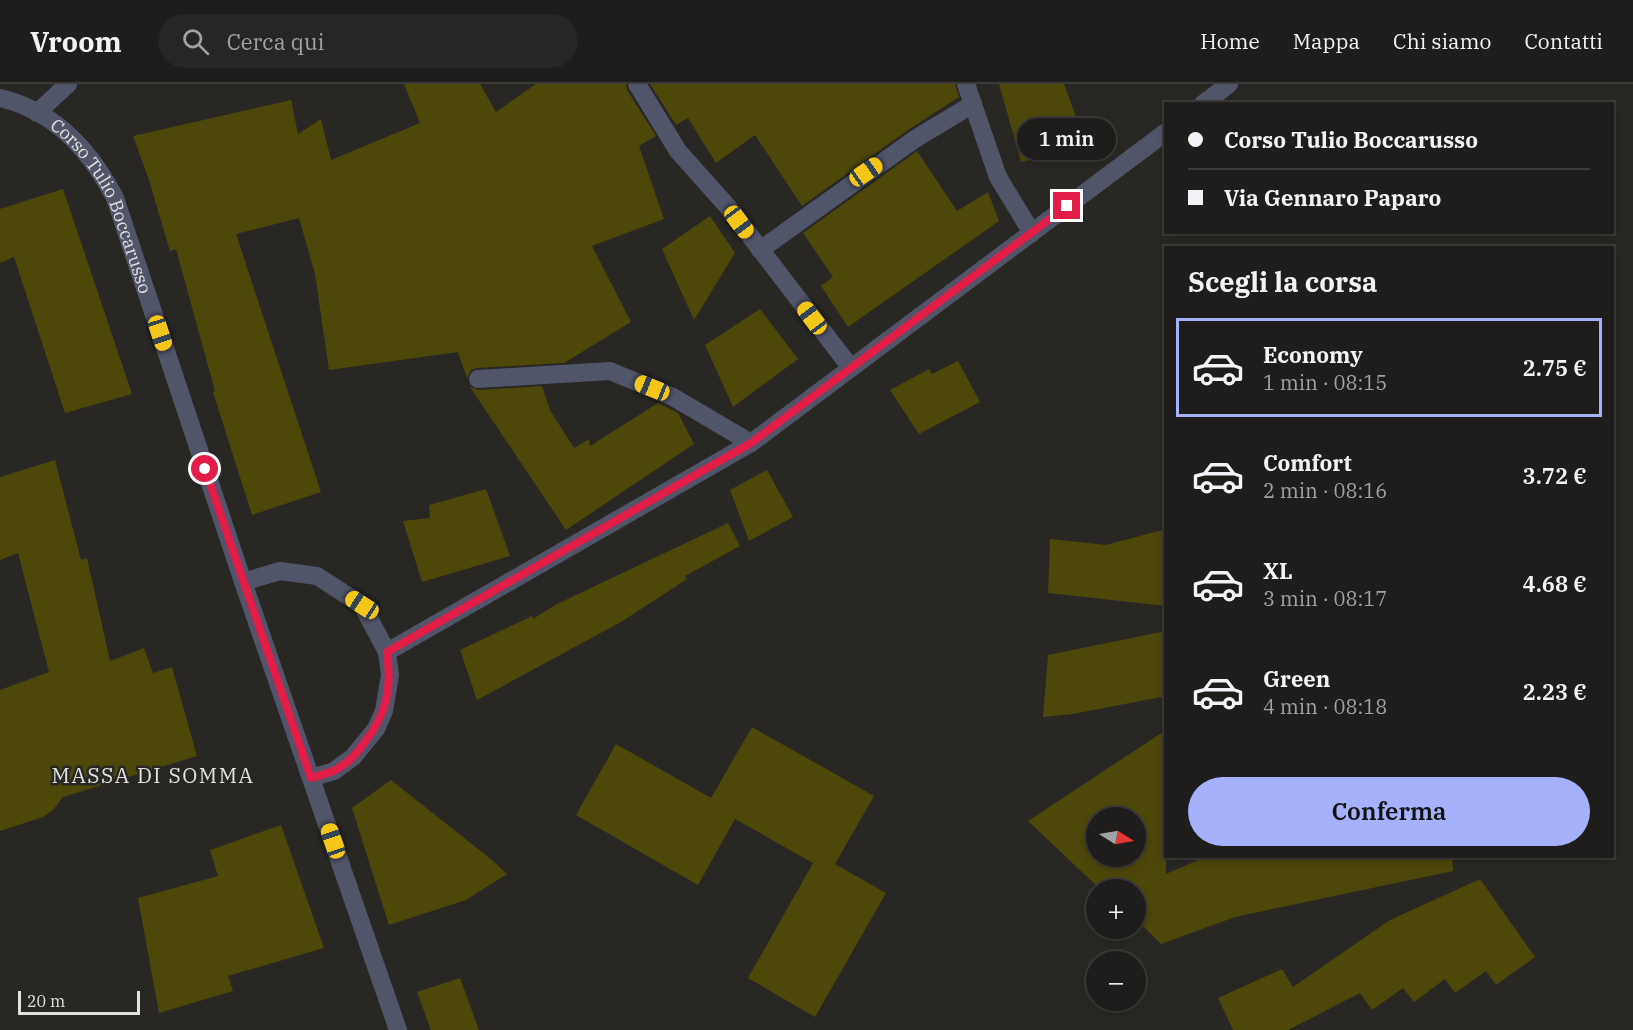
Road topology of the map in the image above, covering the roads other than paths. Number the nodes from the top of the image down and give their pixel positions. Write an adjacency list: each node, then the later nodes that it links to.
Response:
1 (68, 84): 8 (street)
2 (637, 84): 11 (street)
3 (966, 84): 7 (street)
4 (1228, 84): 6 (street)
5 (0, 98): 8 (street, Corso Tulio Boccarusso)
6 (1206, 102)
7 (973, 104): 10 (street); 11 (street)
8 (37, 113): 15 (street, Corso Tulio Boccarusso)
9 (1164, 134): 10 (street)
10 (1032, 233): 12 (street)
11 (760, 250): 12 (street)
12 (851, 369): 14 (street)
13 (478, 379): 14 (street)
14 (751, 443): 16 (street)
15 (243, 582): 16 (street); 17 (street, Corso Tulio Boccarusso)
16 (387, 652): 17 (street)
17 (311, 778): 18 (street, Corso Tulio Boccarusso)
18 (398, 1030)

